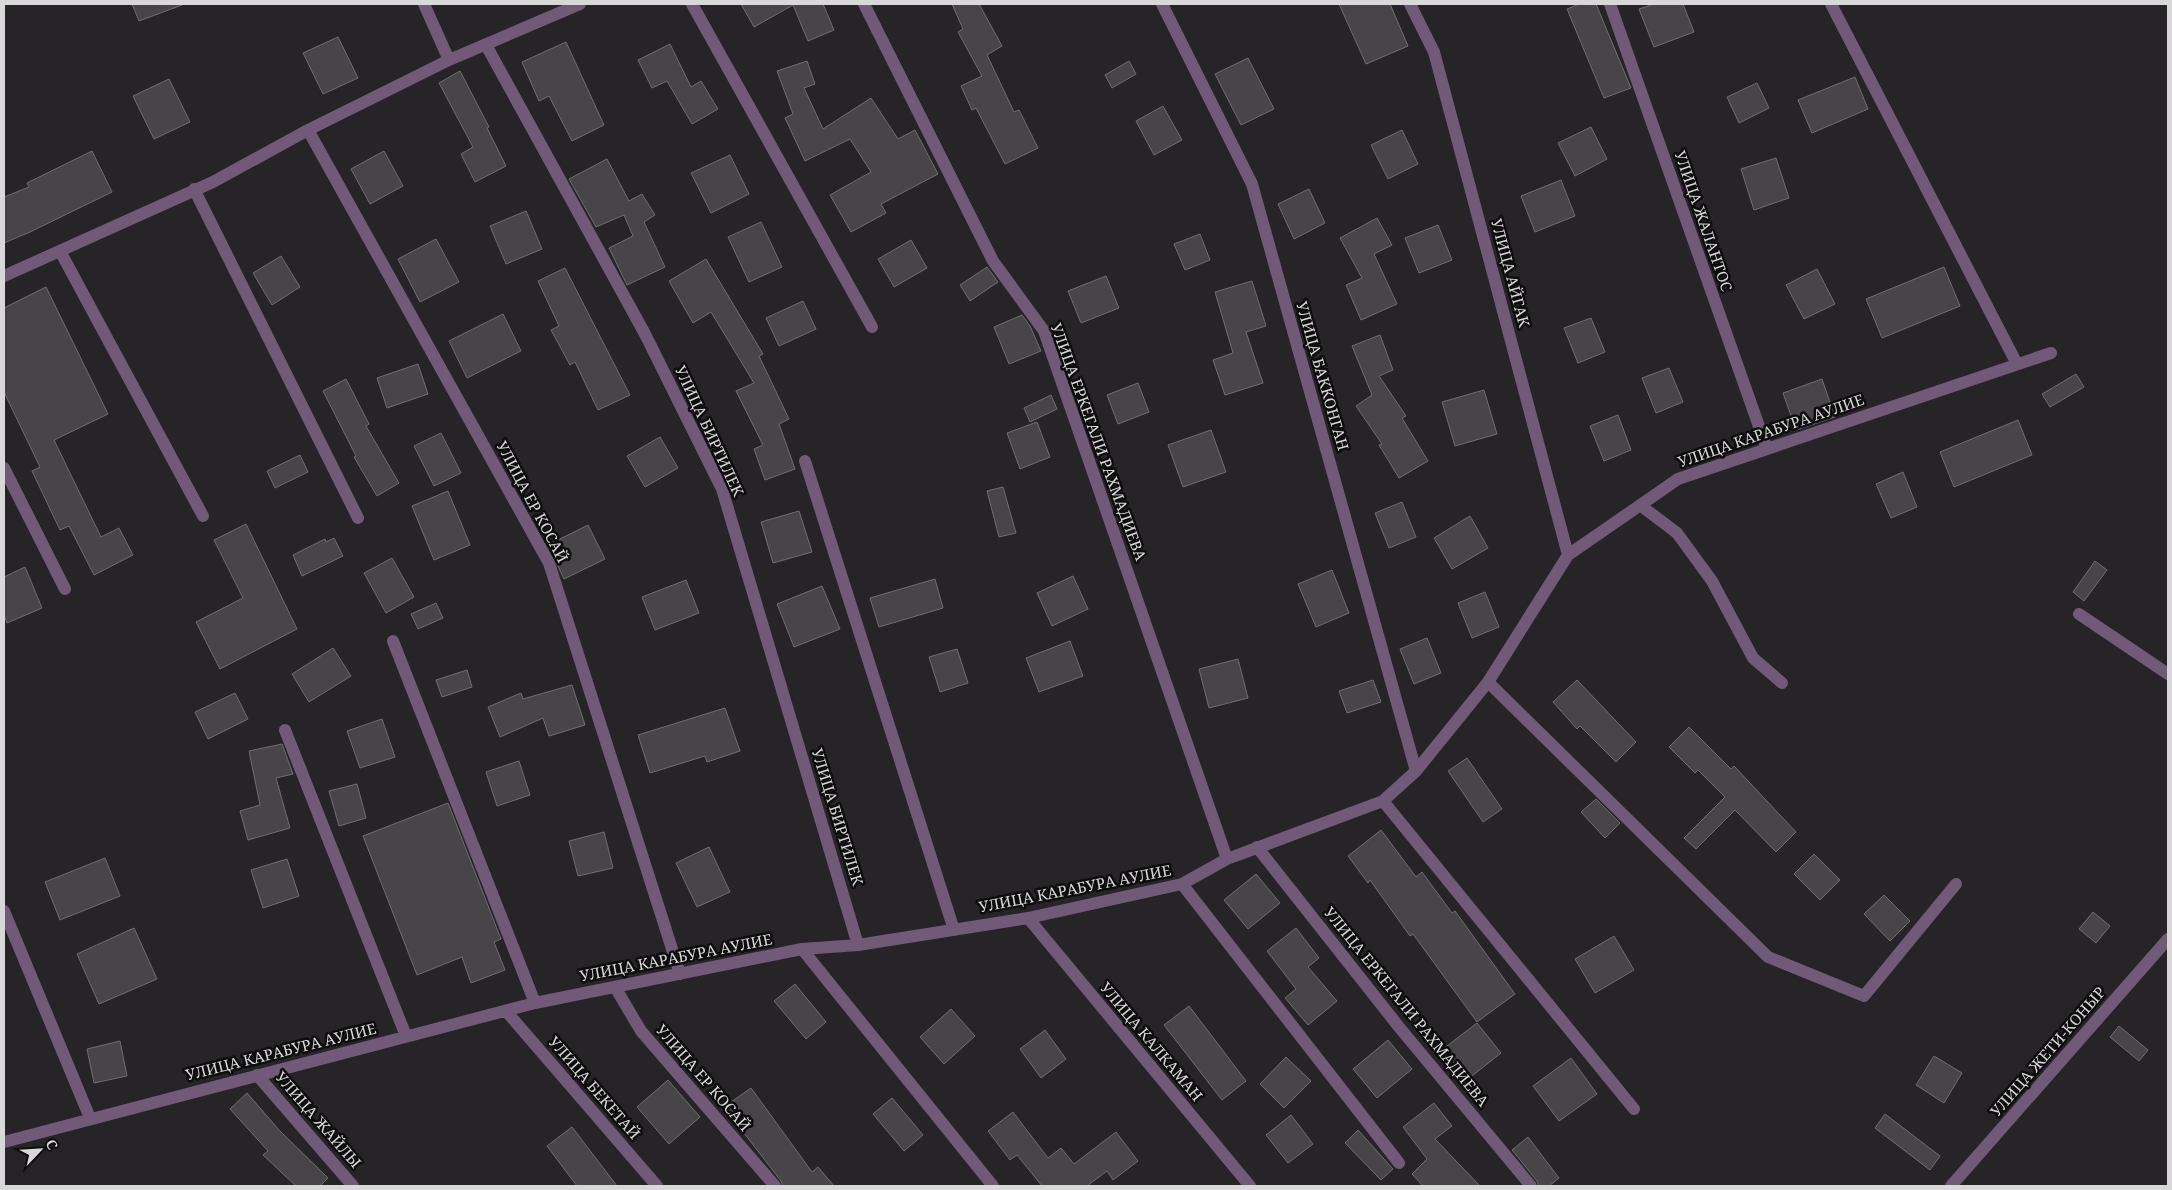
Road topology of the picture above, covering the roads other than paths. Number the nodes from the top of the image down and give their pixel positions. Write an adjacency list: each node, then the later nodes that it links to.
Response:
1 (424, 4): 10 (street)
2 (580, 4): 9 (street)
3 (692, 4): 15 (street)
4 (864, 4): 35 (street, УЛИЦА ЕРКЕГАЛИ РАХМАДИЕВА)
5 (1162, 4): 32 (street, УЛИЦА БАККОНГАН)
6 (1410, 4): 24 (street, УЛИЦА АЙГАК)
7 (1610, 4): 18 (street, УЛИЦА ЖАЛАНТОС)
8 (1831, 4): 17 (street)
9 (486, 45): 10 (street); 42 (street, УЛИЦА БИРТИЛЕК)
10 (449, 60): 11 (street)
11 (308, 130): 12 (street); 44 (street, УЛИЦА ЕР КОСАЙ)
12 (194, 189): 13 (street); 23 (street)
13 (60, 251): 14 (street); 22 (street)
14 (4, 276)
15 (872, 327)
16 (2051, 353): 17 (street, УЛИЦА КАРАБУРА АУЛИЕ)
17 (2017, 364): 18 (street, УЛИЦА КАРАБУРА АУЛИЕ)
18 (1767, 449): 21 (street, УЛИЦА КАРАБУРА АУЛИЕ)
19 (805, 461): 40 (street)
20 (4, 468): 25 (street)
21 (1640, 505): 24 (street, УЛИЦА КАРАБУРА АУЛИЕ); 30 (street)
22 (203, 516)
23 (358, 518)
24 (1568, 555): 29 (street, УЛИЦА КАРАБУРА АУЛИЕ)
25 (65, 589)
26 (2079, 614): 28 (street)
27 (393, 641): 46 (street)
28 (2168, 674)
29 (1488, 682): 32 (street, УЛИЦА КАРАБУРА АУЛИЕ); 37 (street)
30 (1782, 683)
31 (284, 730): 48 (street)
32 (1416, 771): 33 (street, УЛИЦА КАРАБУРА АУЛИЕ)
33 (1383, 801): 34 (street, УЛИЦА КАРАБУРА АУЛИЕ); 50 (street)
34 (1257, 847): 35 (street, УЛИЦА КАРАБУРА АУЛИЕ); 59 (street, УЛИЦА ЕРКЕГАЛИ РАХМАДИЕВА)
35 (1227, 859): 36 (street, УЛИЦА КАРАБУРА АУЛИЕ)
36 (1182, 884): 39 (street, УЛИЦА КАРАБУРА АУЛИЕ); 53 (street)
37 (1956, 884)
38 (4, 911): 51 (street)
39 (1028, 918): 40 (street, УЛИЦА КАРАБУРА АУЛИЕ); 58 (street, УЛИЦА КАЛКАМАН)
40 (954, 930): 42 (street, УЛИЦА КАРАБУРА АУЛИЕ)
41 (2168, 939): 60 (street, УЛИЦА ЖЕТИ-КОНЫР)
42 (858, 945): 43 (street, УЛИЦА КАРАБУРА АУЛИЕ)
43 (802, 949): 44 (street, УЛИЦА КАРАБУРА АУЛИЕ); 57 (street)
44 (680, 974): 45 (street, УЛИЦА КАРАБУРА АУЛИЕ)
45 (614, 987): 46 (street, УЛИЦА КАРАБУРА АУЛИЕ); 56 (street, УЛИЦА ЕР КОСАЙ)
46 (535, 1003): 47 (street, УЛИЦА КАРАБУРА АУЛИЕ)
47 (506, 1011): 48 (street, УЛИЦА КАРАБУРА АУЛИЕ); 55 (street, УЛИЦА БЕКЕТАЙ)
48 (406, 1036): 49 (street, УЛИЦА КАРАБУРА АУЛИЕ)
49 (257, 1075): 51 (street, УЛИЦА КАРАБУРА АУЛИЕ); 54 (street, УЛИЦА ЖАЙЛЫ)
50 (1634, 1109)
51 (90, 1118): 52 (street, УЛИЦА КАРАБУРА АУЛИЕ)
52 (4, 1142)
53 (1400, 1163)
54 (353, 1186)
55 (657, 1186)
56 (775, 1186)
57 (993, 1186)
58 (1250, 1186)
59 (1531, 1186)
60 (1951, 1186)

